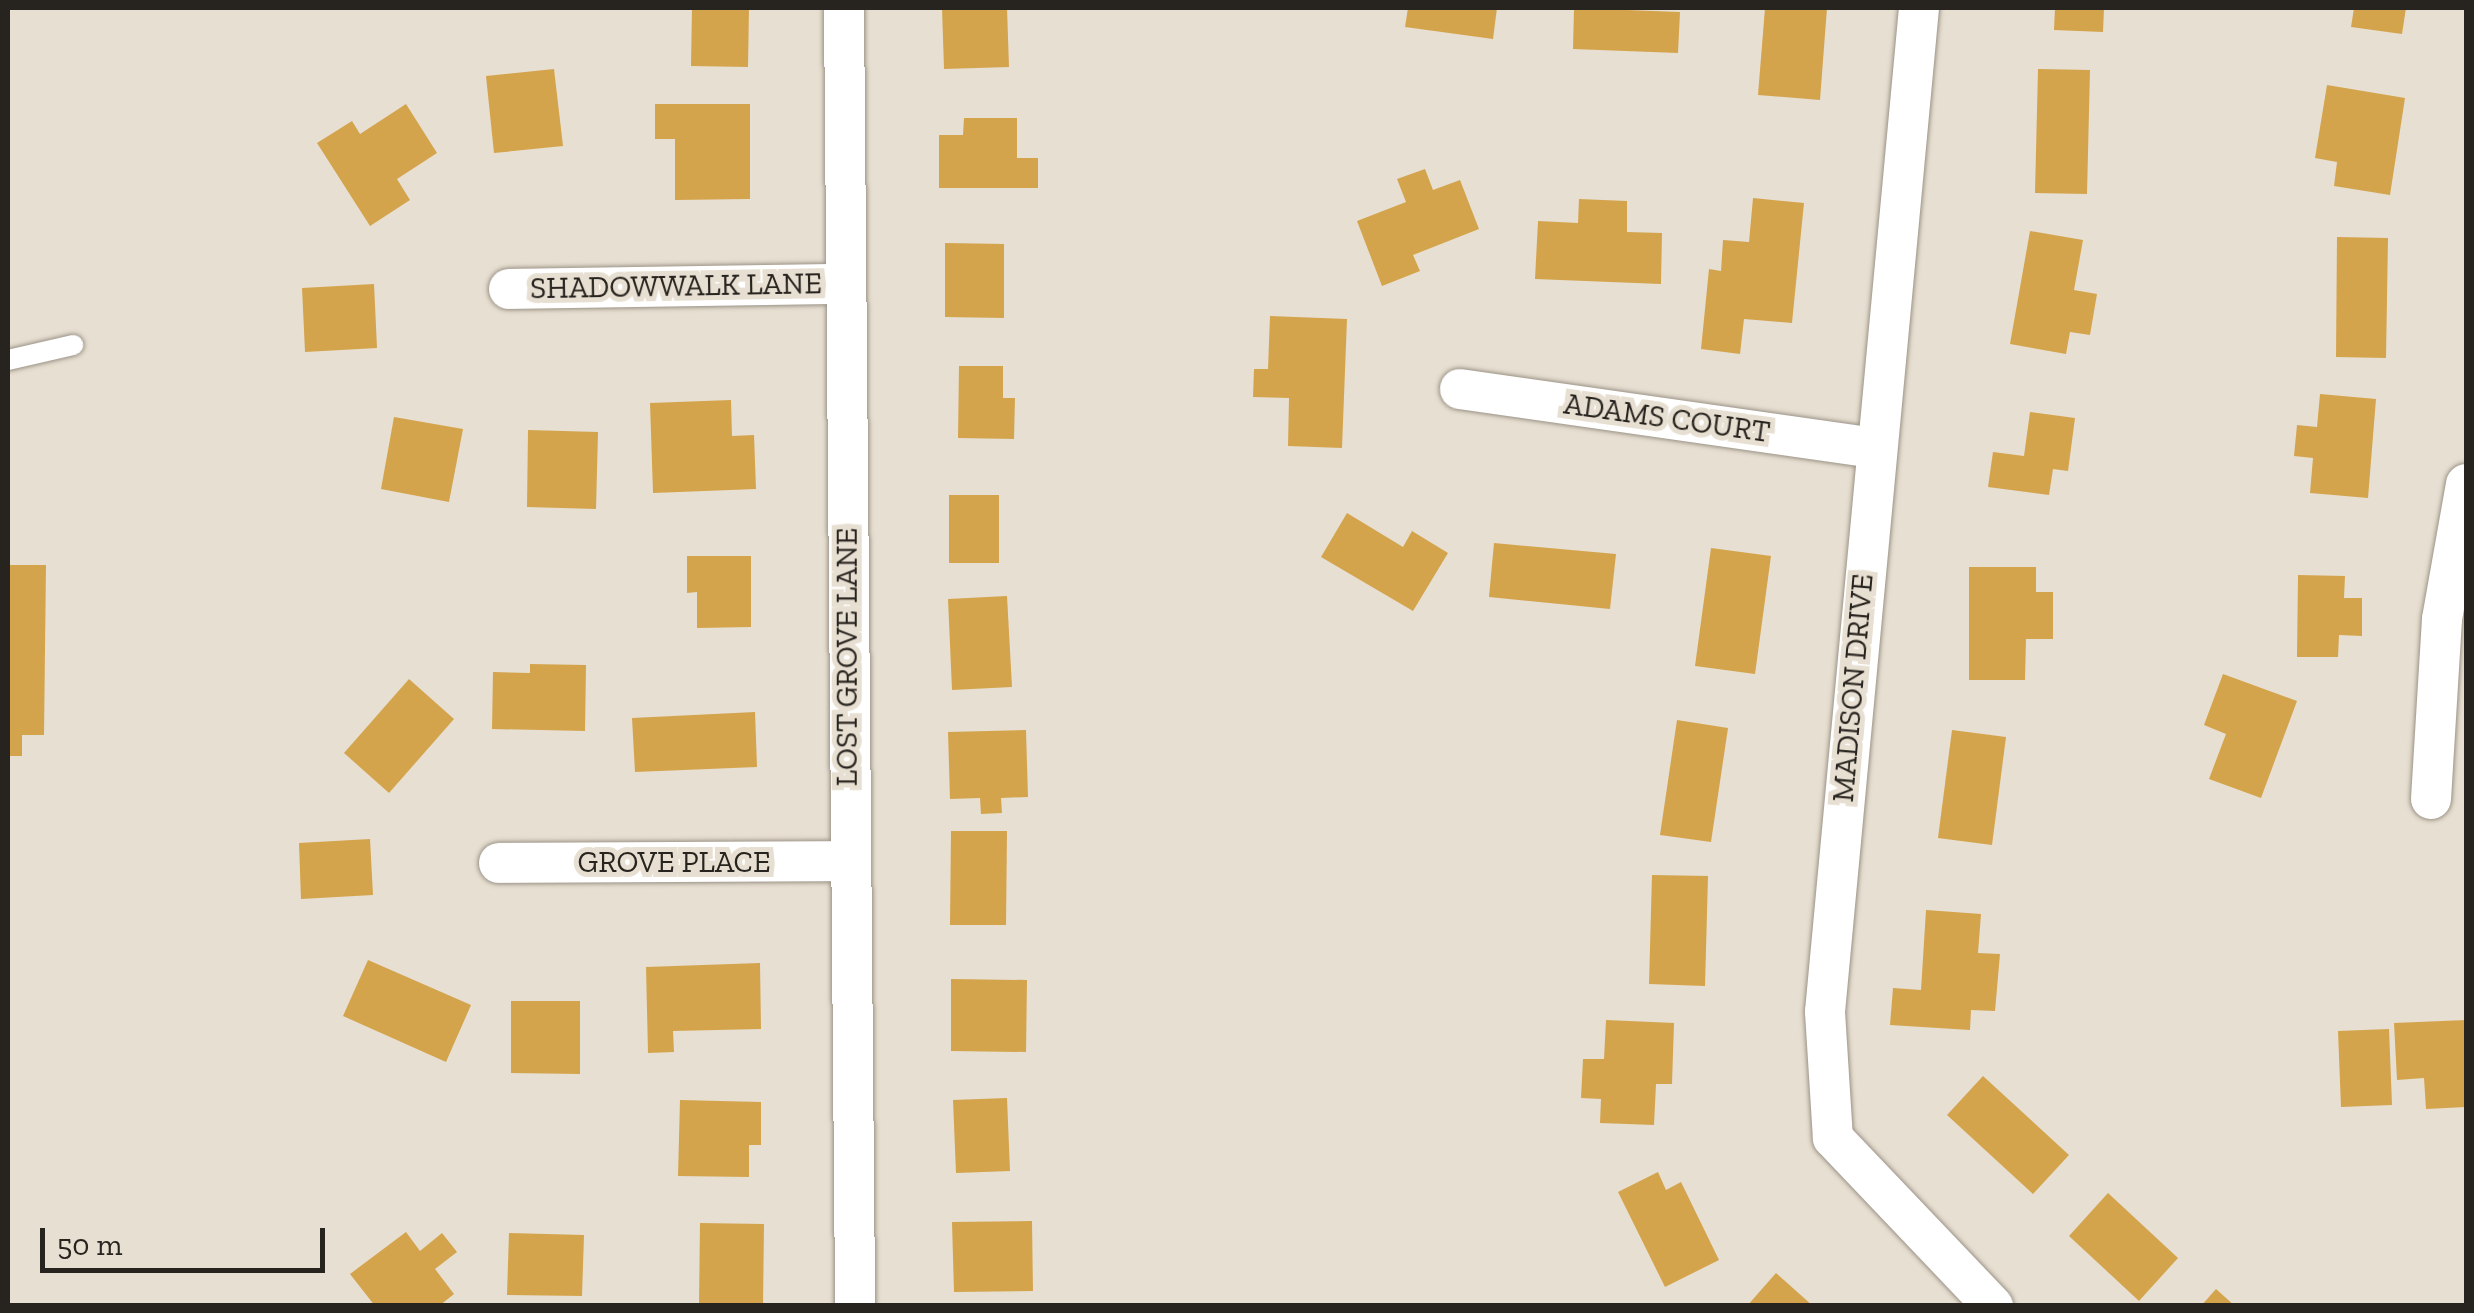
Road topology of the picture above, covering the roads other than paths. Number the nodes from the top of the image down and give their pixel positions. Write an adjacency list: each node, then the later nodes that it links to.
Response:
1 (844, 8): 3 (street, LOST GROVE LANE)
2 (1919, 8): 8 (street, MADISON DRIVE)
3 (844, 284): 4 (street, SHADOWWALK LANE); 11 (street, LOST GROVE LANE)
4 (509, 289)
5 (73, 345): 6 (lane)
6 (8, 360)
7 (1460, 389): 8 (street, ADAMS COURT)
8 (1874, 448): 14 (street, MADISON DRIVE)
9 (2466, 484): 10 (street)
10 (2431, 799)
11 (848, 862): 12 (street, GROVE PLACE); 13 (street, LOST GROVE LANE)
12 (499, 863)
13 (854, 1306)
14 (1994, 1306)

